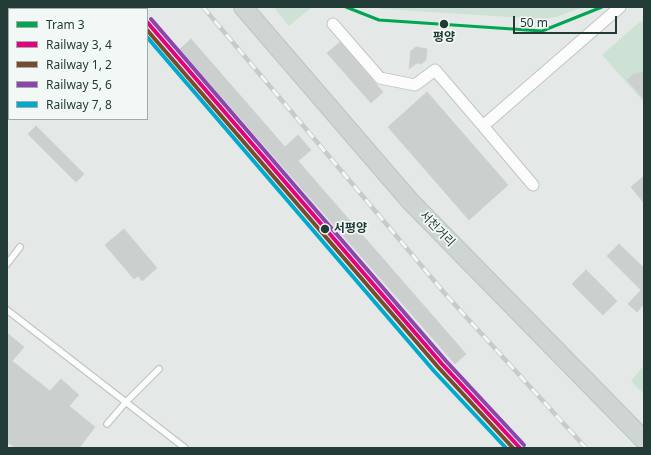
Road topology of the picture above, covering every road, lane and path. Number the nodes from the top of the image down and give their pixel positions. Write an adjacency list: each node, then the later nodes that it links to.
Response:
1 (244, 7): 12 (main road, 서천거리)
2 (620, 7): 4 (street)
3 (333, 24): 4 (street)
4 (484, 126): 5 (street)
5 (533, 185)
6 (20, 247): 7 (lane)
7 (7, 264)
8 (7, 310): 10 (lane)
9 (159, 369): 10 (lane)
10 (126, 402): 11 (lane); 13 (lane)
11 (107, 424)
12 (644, 440)
13 (185, 448)

